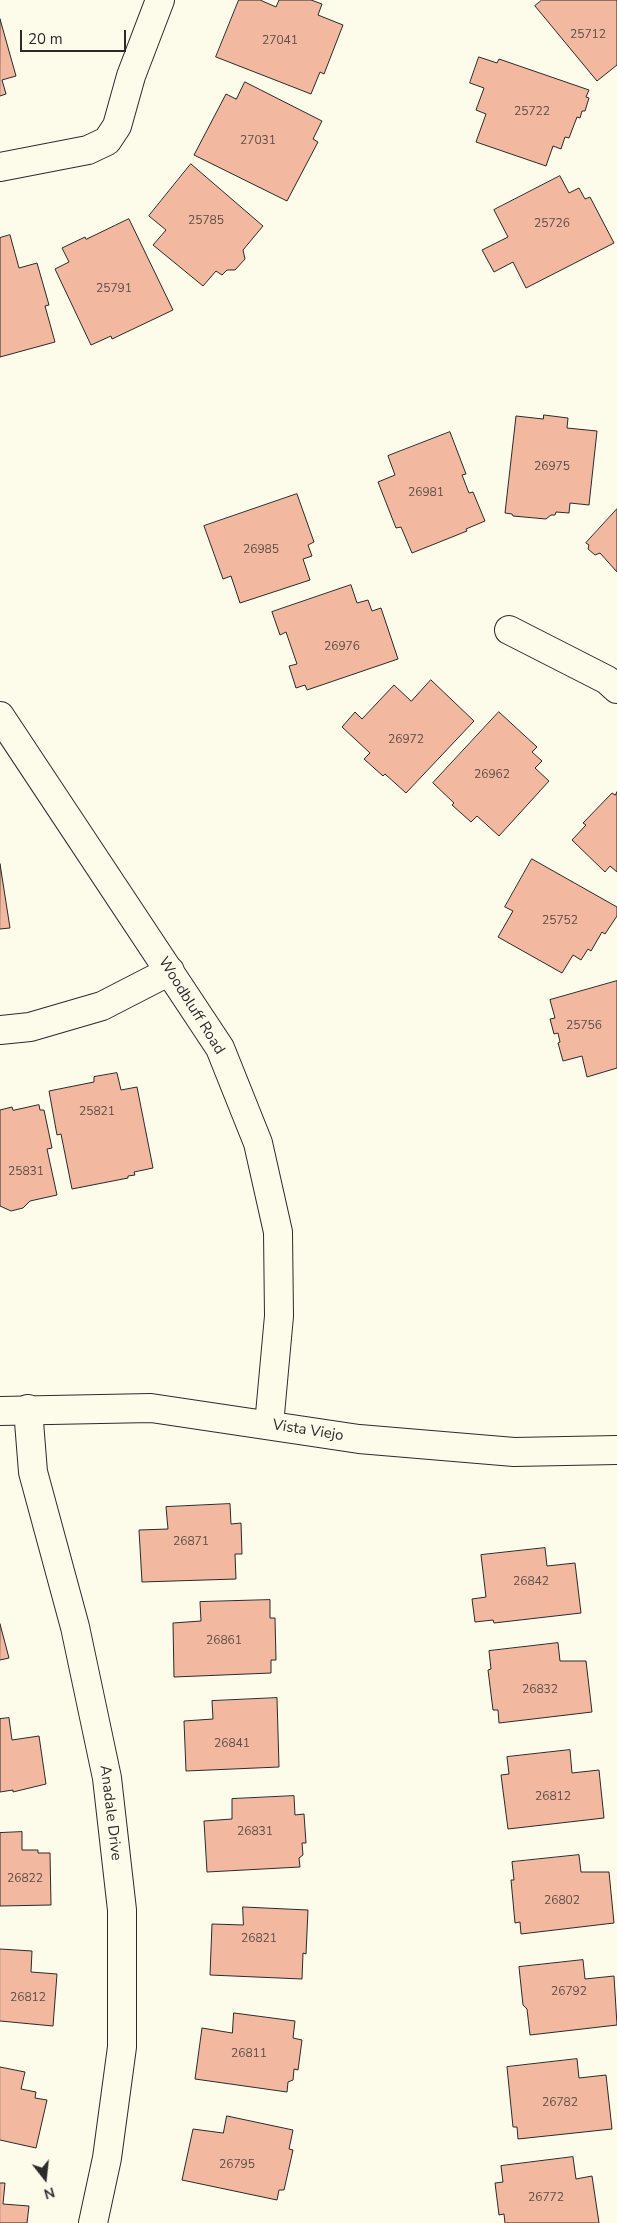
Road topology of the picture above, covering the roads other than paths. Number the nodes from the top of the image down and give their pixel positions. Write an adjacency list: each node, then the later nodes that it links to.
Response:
1 (160, 0): 2 (street)
2 (0, 167)
3 (509, 630): 4 (street)
4 (617, 689)
5 (0, 716): 6 (street, Woodbluff Road)
6 (170, 972): 7 (street); 10 (street, Woodbluff Road)
7 (0, 1030)
8 (28, 1409): 9 (street, Vista Viejo); 10 (street, Vista Viejo); 12 (street, Anadale Drive)
9 (0, 1411)
10 (269, 1425): 11 (street, Vista Viejo)
11 (617, 1450)
12 (93, 2223)

